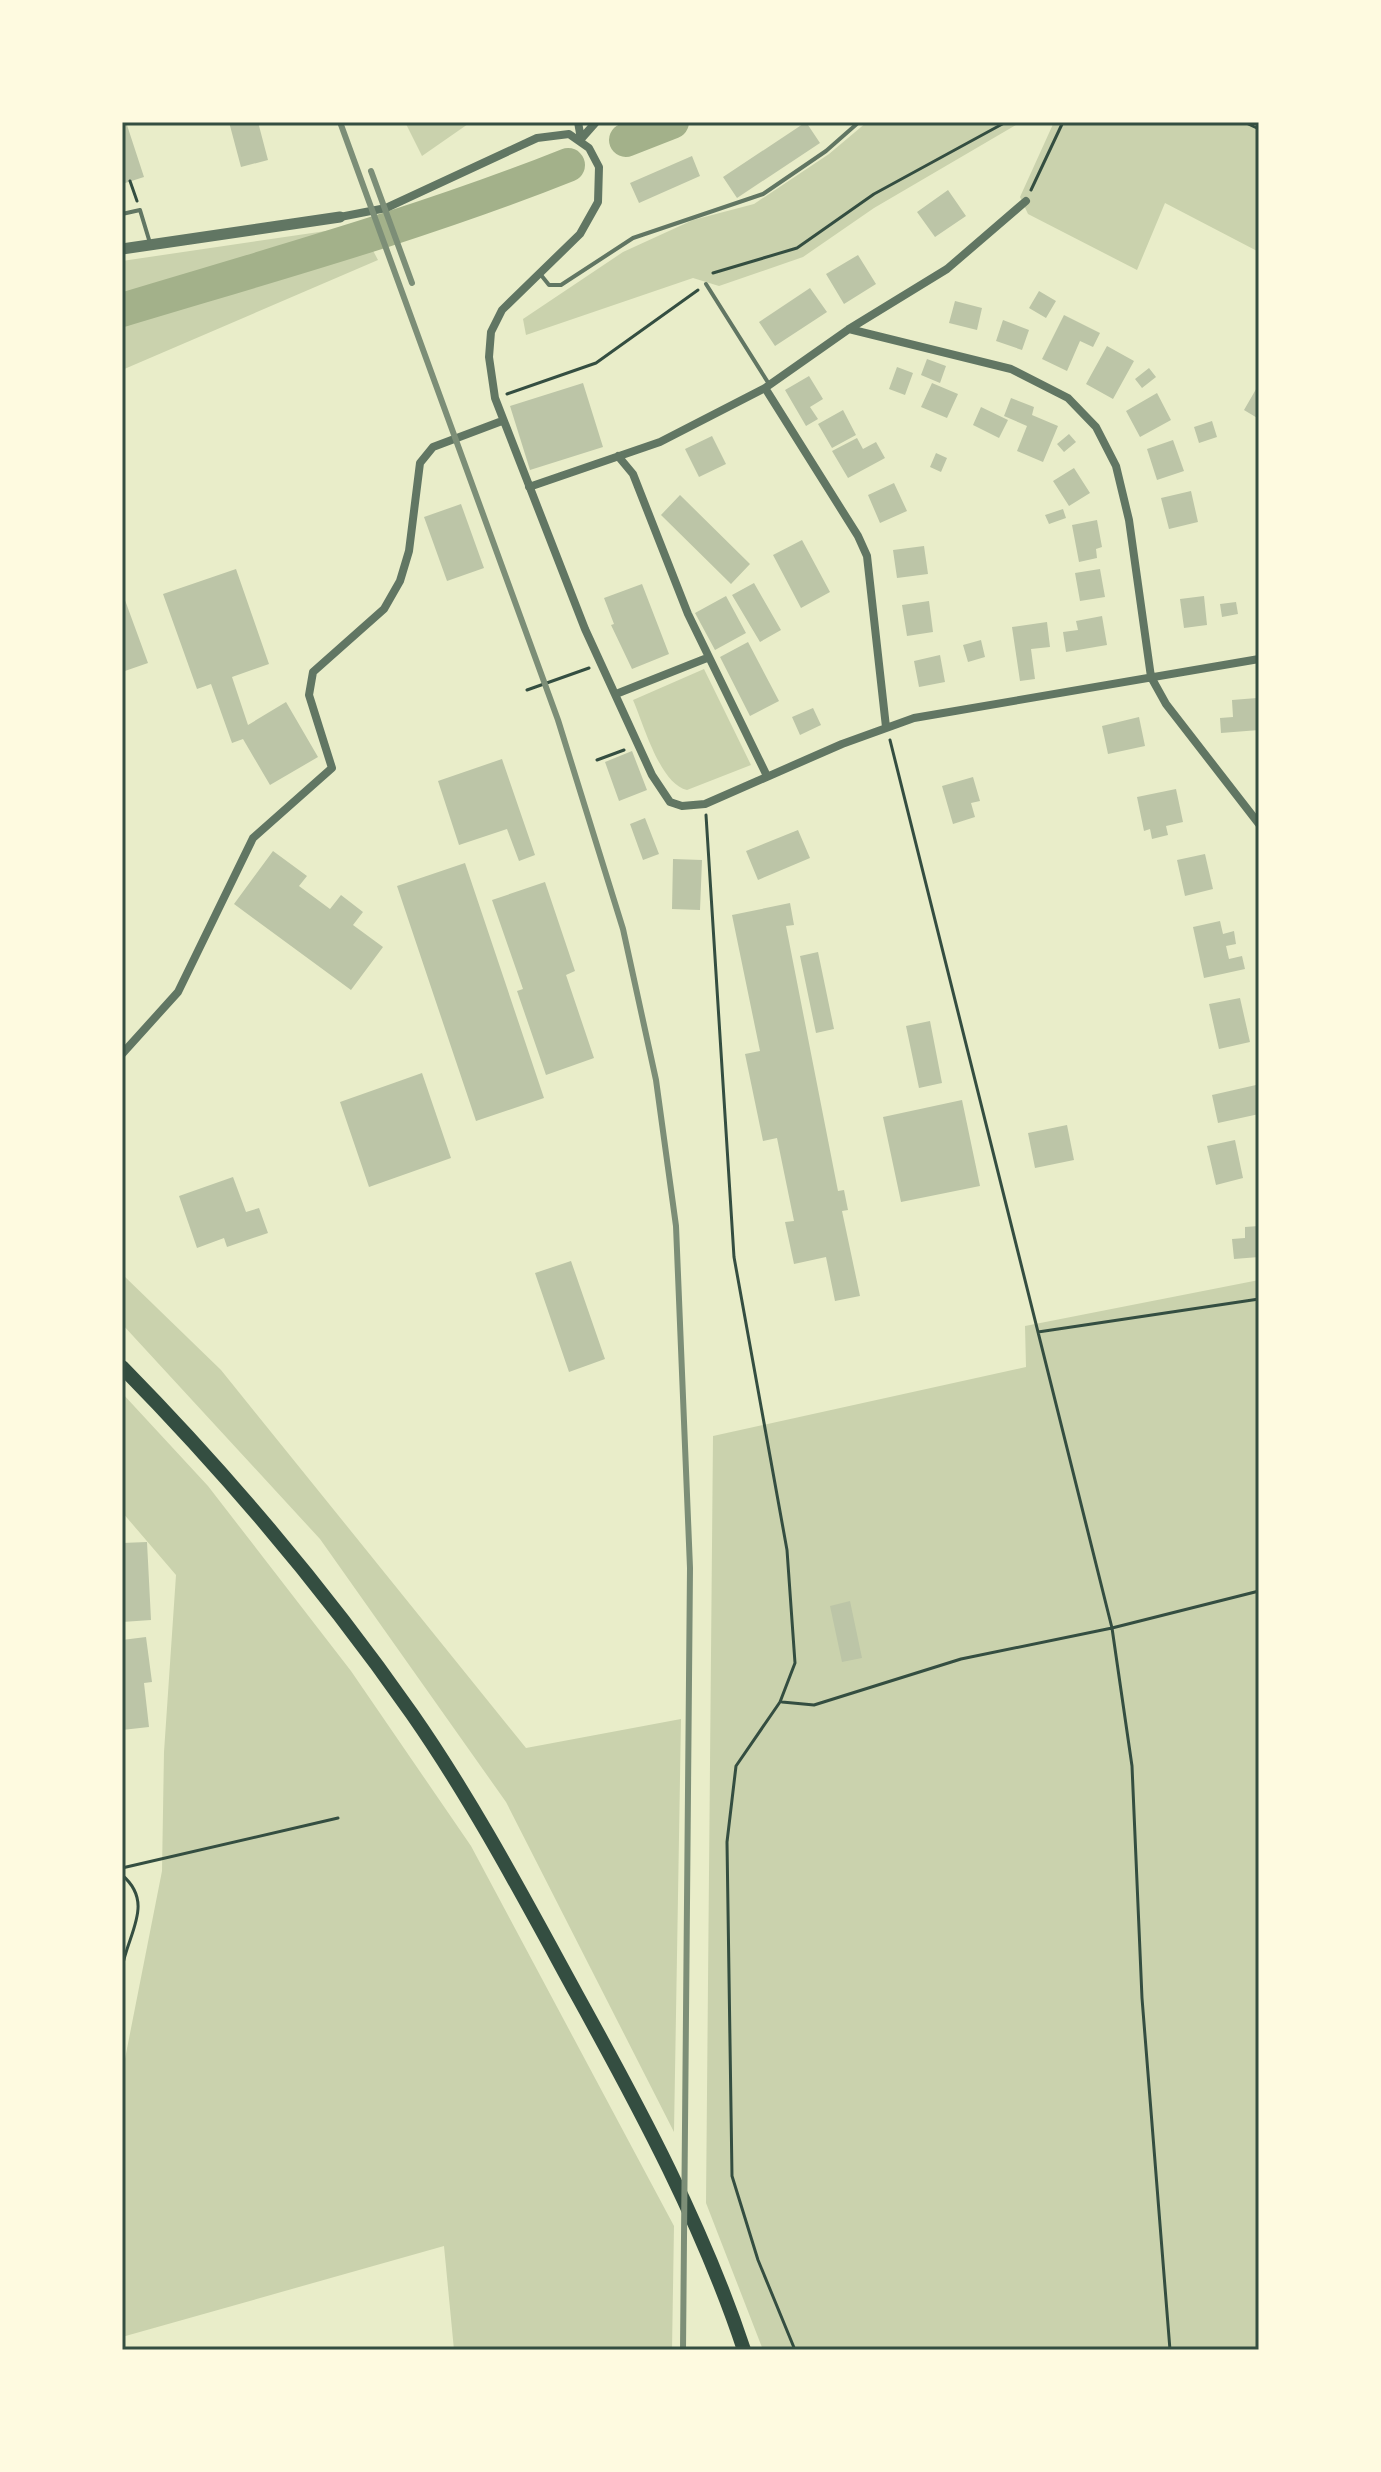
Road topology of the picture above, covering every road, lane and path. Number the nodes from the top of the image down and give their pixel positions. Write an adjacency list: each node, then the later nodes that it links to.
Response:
1 (578, 122): 8 (street)
2 (596, 122): 8 (street)
3 (859, 122): 16 (lane)
4 (1006, 122): 17 (path)
5 (1063, 122): 10 (path)
6 (1244, 122): 7 (path)
7 (1259, 129)
8 (581, 139): 13 (street); 16 (street)
9 (130, 181): 11 (path)
10 (1026, 201): 18 (street)
11 (140, 210): 12 (lane); 14 (lane)
12 (122, 214)
13 (340, 217): 14 (street)
14 (150, 244): 15 (street)
15 (122, 249)
16 (539, 273): 20 (street)
17 (706, 284): 19 (lane); 20 (path)
18 (849, 329): 19 (street); 27 (street)
19 (768, 386): 22 (street); 30 (street)
20 (495, 398): 21 (street)
21 (502, 421): 23 (street); 36 (street)
22 (618, 456): 23 (street); 24 (street)
23 (529, 487): 26 (street)
24 (707, 658): 29 (street); 33 (street)
25 (1259, 659): 27 (street)
26 (600, 664): 28 (path); 29 (street)
27 (1151, 677): 30 (street); 35 (street)
28 (527, 690)
29 (616, 694): 31 (street)
30 (886, 727): 33 (street); 38 (path)
31 (639, 745): 32 (path); 34 (street)
32 (597, 760)
33 (767, 776): 34 (street)
34 (705, 804): 42 (path)
35 (1259, 824)
36 (122, 1054)
37 (1259, 1299): 38 (path)
38 (1038, 1332): 41 (path)
39 (122, 1367): 47 (highway)
40 (1259, 1591): 41 (path)
41 (1112, 1628): 42 (path); 49 (path)
42 (780, 1702): 48 (path)
43 (338, 1818): 44 (path)
44 (122, 1868)
45 (122, 1875): 46 (path)
46 (122, 1968)
47 (742, 2345)
48 (795, 2350)
49 (1170, 2350)

